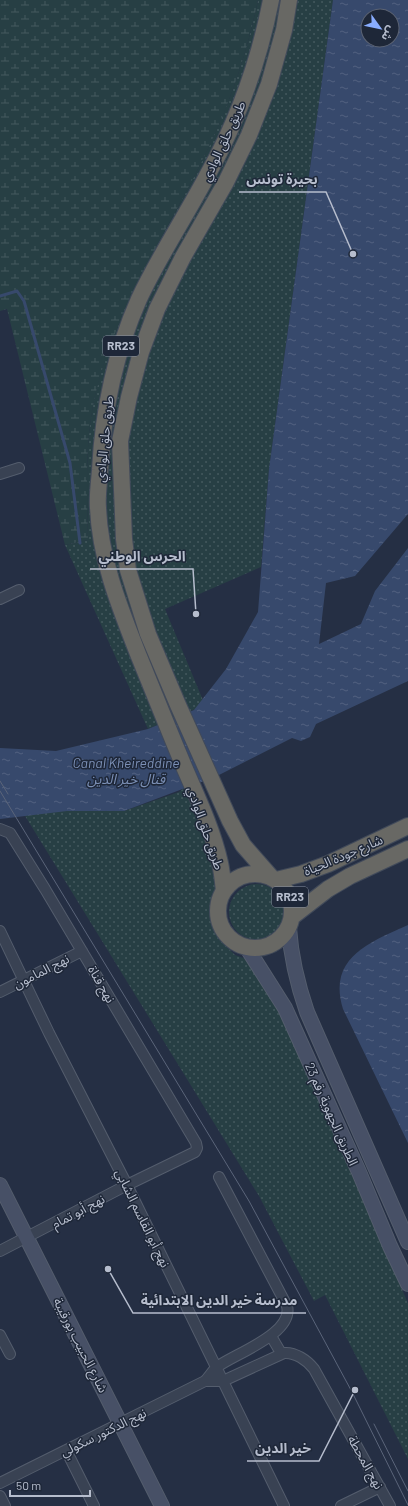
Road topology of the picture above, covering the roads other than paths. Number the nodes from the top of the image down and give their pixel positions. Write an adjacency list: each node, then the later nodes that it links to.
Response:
1 (271, 0): 11 (highway, طريق حلق الوادي / RR23)
2 (289, 0): 10 (highway, طريق حلق الوادي / RR23)
3 (19, 468): 4 (street)
4 (0, 474)
5 (19, 590): 6 (street)
6 (0, 600)
7 (408, 826): 10 (highway, شارع جودة الحياة / RR23)
8 (0, 828): 15 (street, نهج قناة)
9 (408, 849): 12 (highway, شارع جودة الحياة / RR23)
10 (273, 879): 11 (highway, RR23); 12 (highway, الطريق الجهوية رقم 23 / RR23)
11 (224, 891): 14 (highway, الطريق الجهوية رقم 23 / RR23)
12 (291, 922): 14 (highway, RR23); 23 (main road, الطريق الجهوية رقم 23 / RR23)
13 (0, 931): 16 (street, نهج أبو القاسم الشابي)
14 (247, 948): 25 (main road, الطريق الجهوية رقم 23 / RR23)
15 (82, 951): 16 (street, نهج المامون); 18 (street, نهج قناة)
16 (23, 980): 17 (street, نهج المامون); 21 (street, نهج أبو القاسم الشابي)
17 (0, 992)
18 (197, 1147): 21 (street, نهج أبو تمام)
19 (219, 1177): 27 (street)
20 (0, 1185): 22 (main road, شارع الحبيب بورقيبة)
21 (127, 1185): 22 (street, نهج أبو تمام); 30 (street, نهج أبو القاسم الشابي)
22 (27, 1238): 24 (street, نهج أبو تمام); 33 (main road, شارع الحبيب بورقيبة)
23 (408, 1242)
24 (0, 1251)
25 (408, 1284)
26 (0, 1335): 29 (street)
27 (272, 1336): 28 (street); 30 (street)
28 (280, 1353): 32 (street); 36 (street, نهج المحطة)
29 (10, 1354)
30 (217, 1367): 31 (street); 32 (street, نهج أبو القاسم الشابي)
31 (205, 1381): 32 (street); 33 (street, نهج الدكتور سكولي)
32 (223, 1381): 41 (street, نهج أبو القاسم الشابي)
33 (121, 1423): 34 (street, نهج الدكتور سكولي); 40 (main road, شارع الحبيب بورقيبة)
34 (66, 1450): 35 (street, نهج الدكتور سكولي); 39 (street)
35 (0, 1483)
36 (380, 1487): 42 (street); 43 (street, نهج المحطة)
37 (0, 1496): 38 (street)
38 (5, 1506)
39 (94, 1506)
40 (162, 1506)
41 (284, 1506)
42 (340, 1506)
43 (390, 1506)

